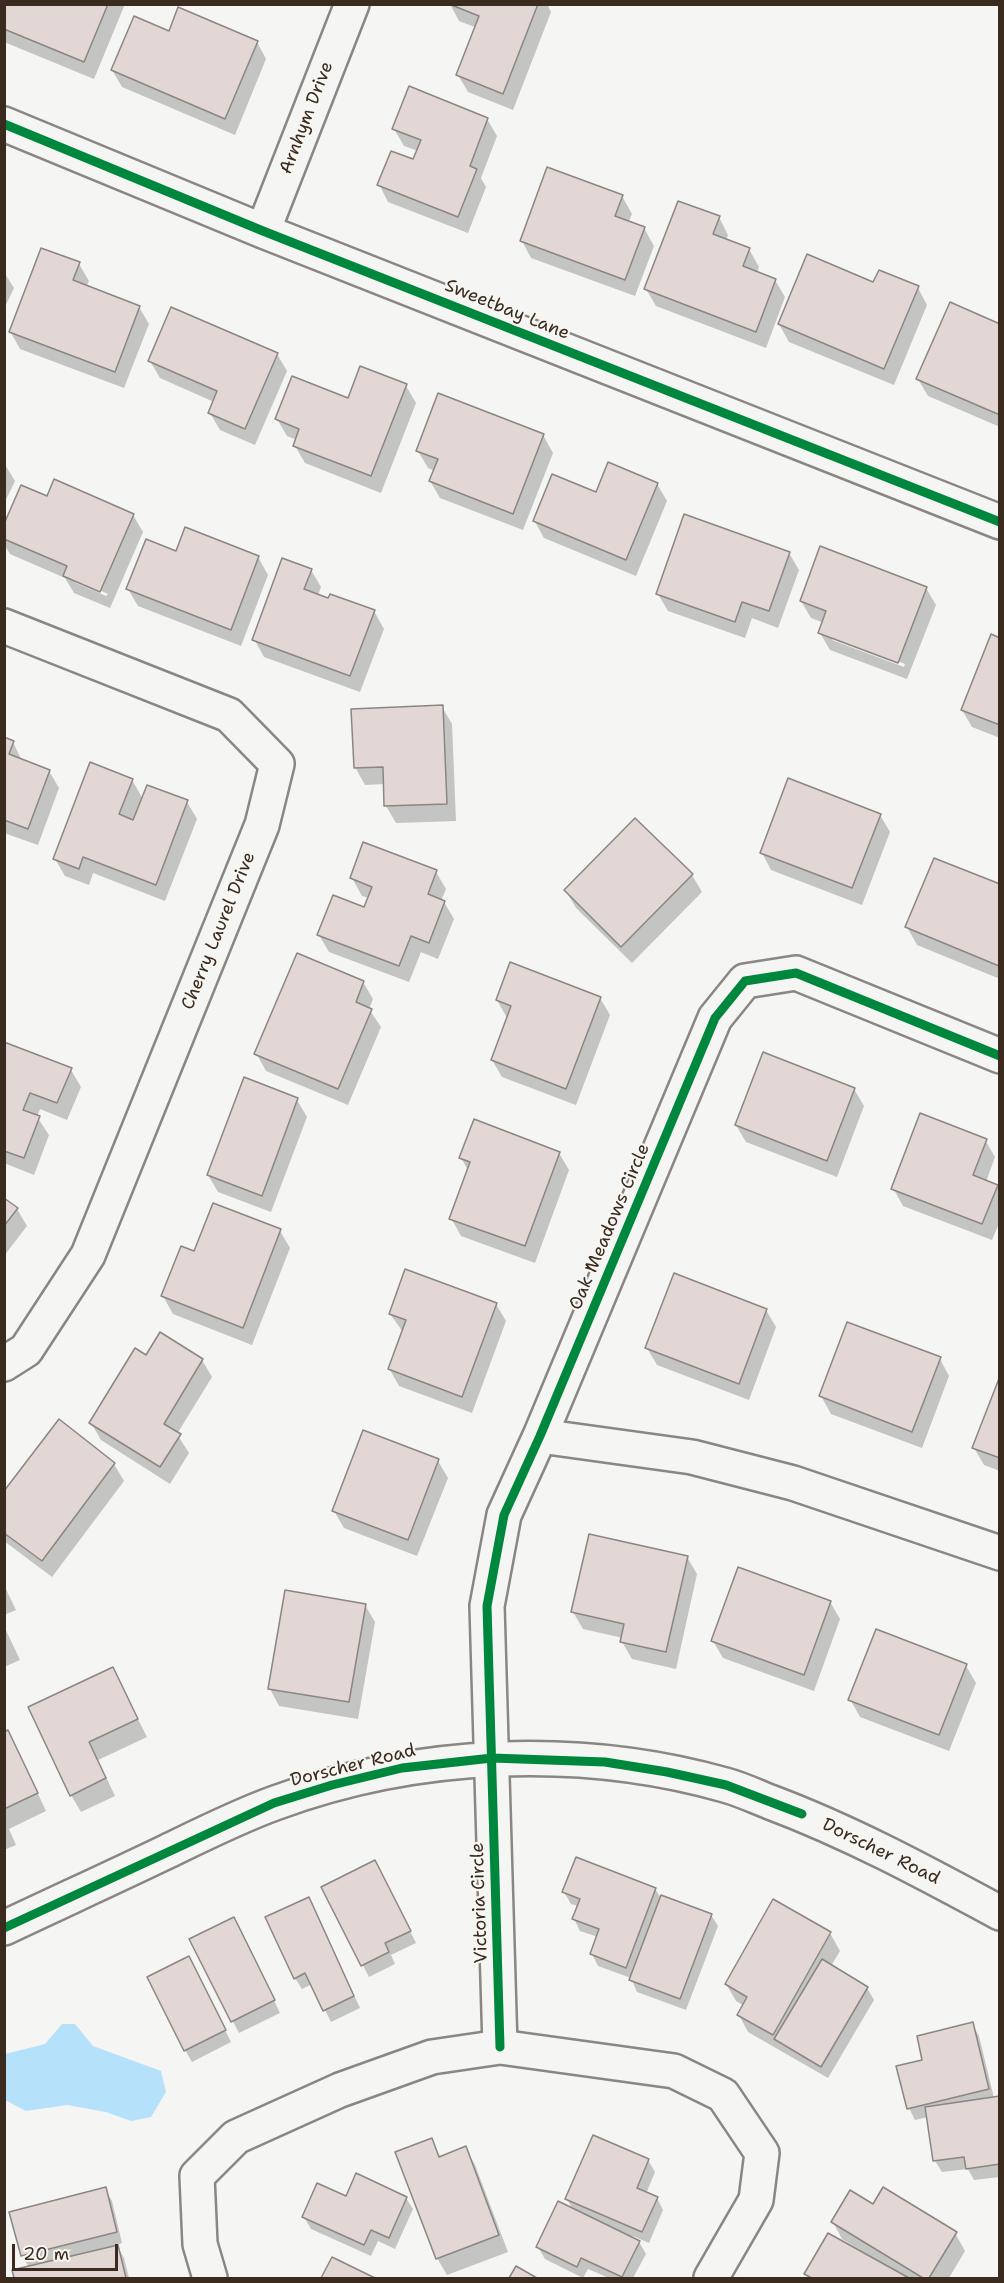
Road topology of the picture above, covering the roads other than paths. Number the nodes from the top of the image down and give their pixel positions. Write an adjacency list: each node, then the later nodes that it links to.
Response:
1 (352, 4): 3 (street, Arnhym Drive)
2 (4, 124): 3 (street, Sweetbay Lane)
3 (263, 231): 4 (street, Sweetbay Lane)
4 (999, 522)
5 (4, 626): 7 (street, Cherry Laurel Drive)
6 (999, 1056): 8 (street, Oak Meadows Circle)
7 (4, 1364)
8 (540, 1436): 9 (street); 10 (street, Oak Meadows Circle)
9 (999, 1553)
10 (492, 1758): 11 (street, Dorscher Road); 12 (street, Dorscher Road); 13 (street, Victoria Circle)
11 (999, 1913)
12 (4, 1928)
13 (500, 2048): 14 (street); 15 (street)
14 (210, 2278)
15 (711, 2278)

